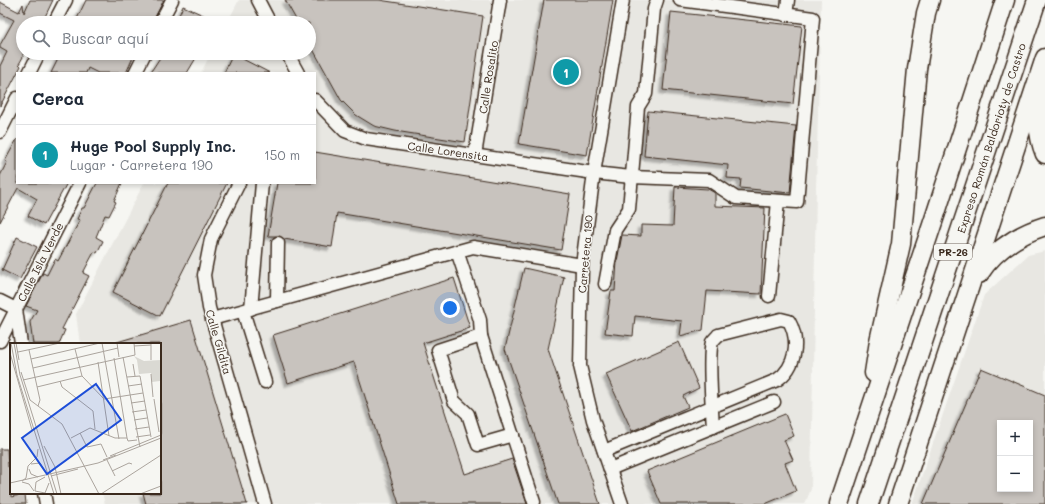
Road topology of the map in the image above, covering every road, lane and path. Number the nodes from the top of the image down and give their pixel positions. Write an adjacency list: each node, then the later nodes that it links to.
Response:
1 (66, 0): 14 (street)
2 (172, 0): 15 (street)
3 (258, 0): 16 (street)
4 (500, 0): 30 (street, Calle Rosalito)
5 (623, 0): 31 (street, Carretera 190)
6 (657, 0): 32 (street)
7 (680, 0): 13 (street)
8 (788, 0): 13 (street)
9 (915, 0): 22 (highway)
10 (930, 0): 22 (highway)
11 (1005, 0): 56 (highway, PR-26)
12 (1037, 0): 66 (highway, Expreso Román Baldorioty de Castro / PR-26)
13 (786, 15): 36 (street, Calle Lorensita)
14 (58, 16)
15 (164, 16)
16 (266, 16)
17 (1045, 58): 42 (highway)
18 (36, 60): 23 (street)
19 (142, 60): 24 (street)
20 (291, 60): 25 (street)
21 (1045, 67): 29 (highway)
22 (917, 69): 56 (highway)
23 (30, 72)
24 (136, 72)
25 (297, 72)
26 (16, 100): 28 (street)
27 (316, 101): 30 (street, Calle Lorensita)
28 (0, 132)
29 (1045, 154)
30 (475, 155): 31 (street, Calle Lorensita)
31 (594, 173): 32 (street, Calle Lorensita); 40 (street, Carretera 190)
32 (631, 177): 36 (street, Calle Lorensita); 41 (street)
33 (79, 184): 46 (street, Calle Isla Verde)
34 (238, 184): 48 (street, Calle Gildita)
35 (262, 184): 47 (street)
36 (778, 201): 43 (street)
37 (1045, 226): 42 (highway)
38 (278, 243): 45 (street)
39 (458, 251): 40 (street); 45 (street); 49 (street)
40 (582, 265): 58 (street, Carretera 190)
41 (605, 284)
42 (968, 290): 67 (highway)
43 (769, 296)
44 (0, 301): 46 (street)
45 (278, 301): 47 (street)
46 (16, 309): 50 (street, Calle Isla Verde); 51 (street)
47 (247, 310): 48 (street); 52 (street)
48 (212, 319): 63 (street, Calle Gildita)
49 (481, 336): 57 (street); 57 (street)
50 (0, 341)
51 (21, 343)
52 (265, 382)
53 (774, 402): 55 (street)
54 (712, 407): 54 (street); 55 (street); 58 (street)
55 (713, 426): 59 (street)
56 (865, 427): 65 (highway, PR-26)
57 (513, 435): 61 (street)
58 (604, 451): 59 (street, Carretera 190)
59 (610, 469): 64 (street, Carretera 190)
60 (44, 494): 62 (street)
61 (534, 502)
62 (46, 504)
63 (265, 504)
64 (622, 504)
65 (839, 504)
66 (869, 504)
67 (898, 504)

